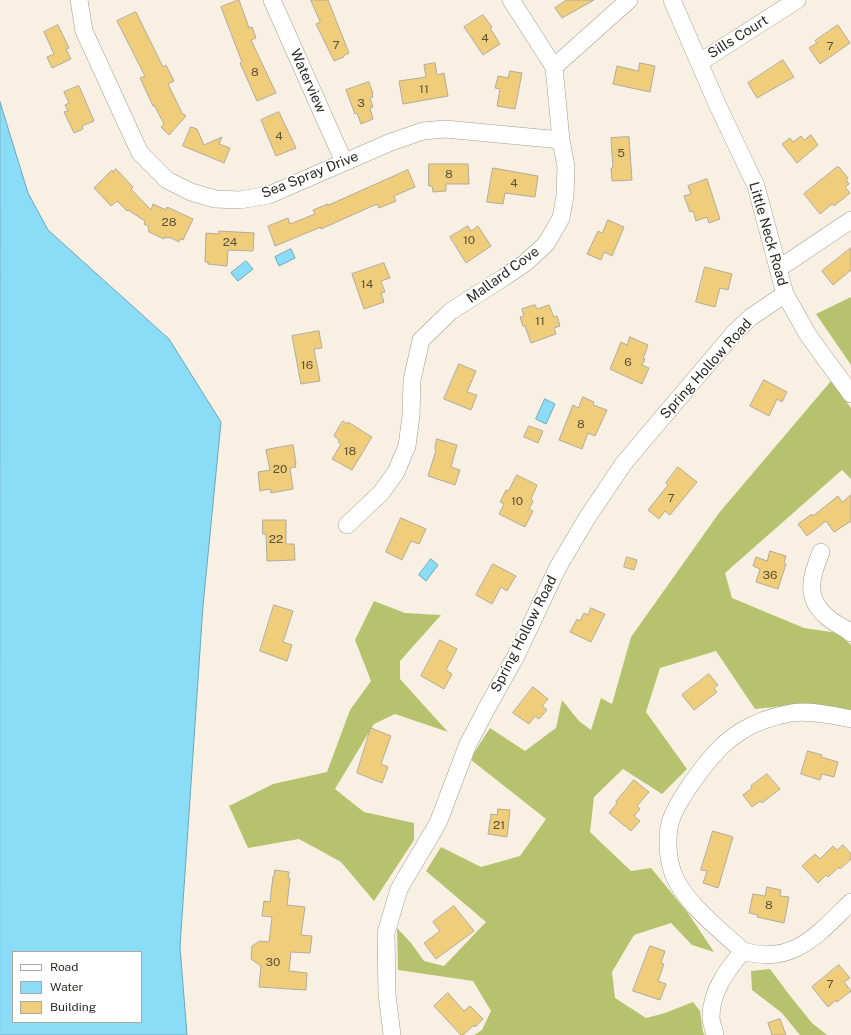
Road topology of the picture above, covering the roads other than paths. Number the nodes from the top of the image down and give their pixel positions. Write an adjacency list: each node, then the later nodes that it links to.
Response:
1 (79, 0): 10 (street, Sea Spray Drive)
2 (272, 0): 10 (street, Waterview)
3 (511, 0): 8 (street)
4 (629, 0): 8 (street)
5 (672, 0): 7 (street, Little Neck Road)
6 (797, 0): 7 (street, Sills Court)
7 (700, 62): 12 (street, Little Neck Road)
8 (554, 67): 9 (street, Mallard Cove)
9 (561, 140): 10 (street, Sea Spray Drive); 15 (street, Mallard Cove)
10 (344, 162)
11 (851, 220): 12 (street)
12 (778, 269): 13 (street, Little Neck Road)
13 (785, 294): 14 (street, Little Neck Road); 21 (street, Spring Hollow Road)
14 (851, 394)
15 (348, 525)
16 (821, 552): 17 (street)
17 (851, 632)
18 (851, 719): 20 (street)
19 (851, 902): 20 (street)
20 (743, 951): 22 (street)
21 (392, 1035)
22 (716, 1035)

